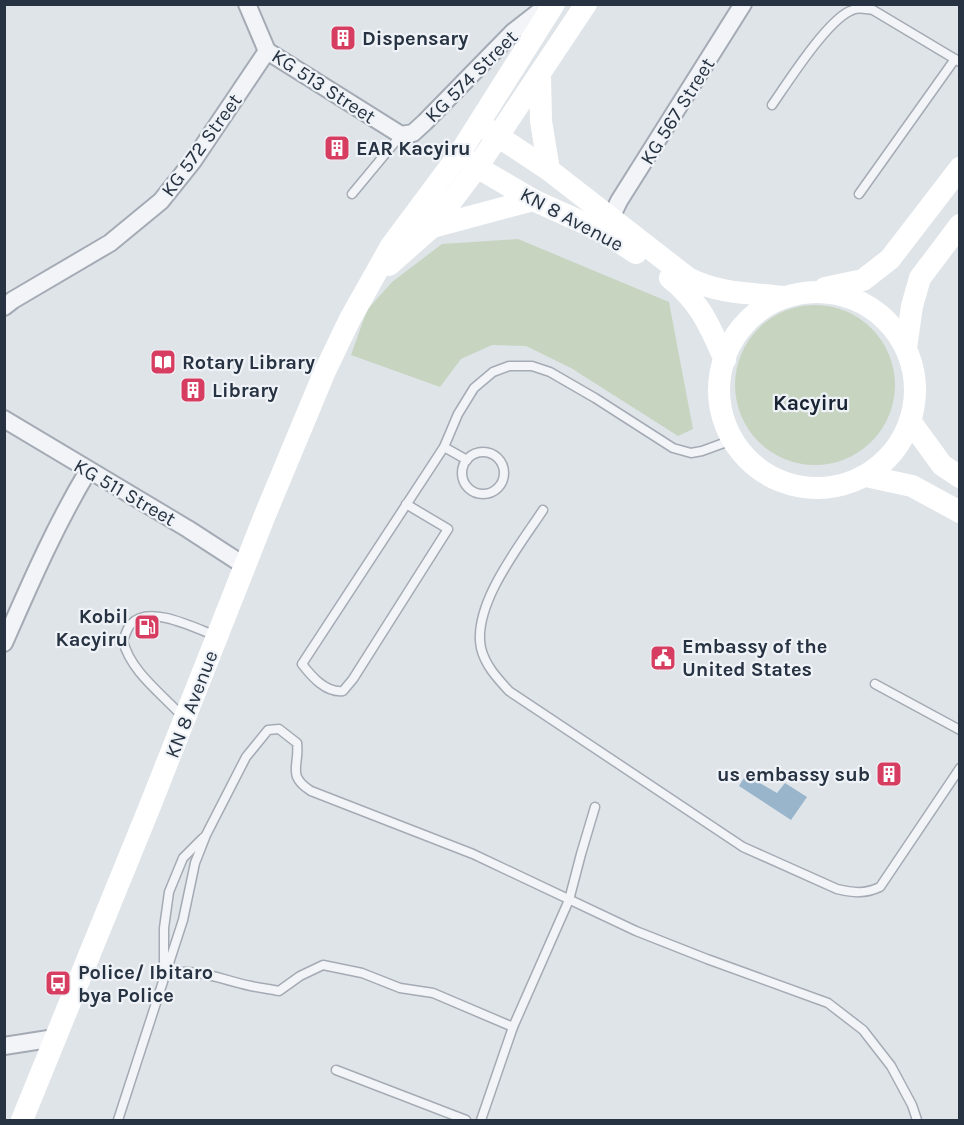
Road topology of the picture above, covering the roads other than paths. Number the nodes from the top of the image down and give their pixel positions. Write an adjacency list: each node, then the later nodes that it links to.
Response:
1 (247, 4): 6 (street, KG 513 Street)
2 (549, 4): 11 (street, KG 574 Street)
3 (554, 4): 10 (main road, KG 574 Street)
4 (586, 4): 8 (main road)
5 (743, 4): 19 (street, KG 567 Street)
6 (267, 51): 11 (street, KG 513 Street); 25 (street, KG 572 Street)
7 (958, 60): 9 (lane); 17 (lane)
8 (540, 75): 10 (main road); 15 (main road)
9 (772, 105)
10 (488, 130): 12 (main road); 13 (main road); 15 (main road)
11 (396, 132): 16 (lane)
12 (458, 156): 13 (main road, KN 8 Avenue); 22 (main road, KN 8 Avenue)
13 (478, 166): 18 (main road, KN 8 Avenue); 21 (main road, KN 8 Avenue)
14 (960, 168): 23 (main road)
15 (549, 170): 19 (main road)
16 (351, 194)
17 (859, 194)
18 (533, 200): 19 (main road, KN 8 Avenue); 21 (main road)
19 (608, 225): 24 (main road); 27 (main road, KN 8 Avenue)
20 (960, 225): 26 (main road)
21 (432, 226): 22 (main road, KN 8 Avenue)
22 (365, 290): 39 (main road, KN 8 Avenue)
23 (807, 291): 24 (main road); 26 (main road)
24 (784, 297): 27 (main road)
25 (4, 307)
26 (906, 348): 29 (main road)
27 (725, 360): 30 (main road)
28 (4, 419): 33 (street, KG 511 Street)
29 (910, 421): 34 (main road); 35 (main road)
30 (732, 440): 31 (lane); 34 (main road)
31 (444, 447): 32 (lane); 36 (lane)
32 (466, 460): 32 (lane)
33 (88, 471): 39 (street, KG 511 Street); 41 (street)
34 (866, 476): 38 (main road)
35 (960, 477)
36 (406, 504): 36 (lane)
37 (543, 510): 45 (lane)
38 (960, 512)
39 (244, 566): 40 (main road, KN 8 Avenue)
40 (217, 636): 43 (main road, KN 8 Avenue); 43 (lane)
41 (4, 643)
42 (875, 684): 44 (lane)
43 (185, 718): 51 (main road, KN 8 Avenue)
44 (960, 730)
45 (960, 768)
46 (596, 807): 48 (lane)
47 (206, 835): 48 (lane); 49 (lane); 49 (lane)
48 (569, 900): 50 (lane); 58 (lane)
49 (164, 975): 50 (lane); 55 (lane)
50 (513, 1027): 57 (lane)
51 (55, 1038): 52 (street); 54 (main road, KN 8 Avenue)
52 (4, 1046)
53 (336, 1070): 56 (lane)
54 (22, 1120)
55 (118, 1120)
56 (466, 1120)
57 (481, 1120)
58 (917, 1120)

